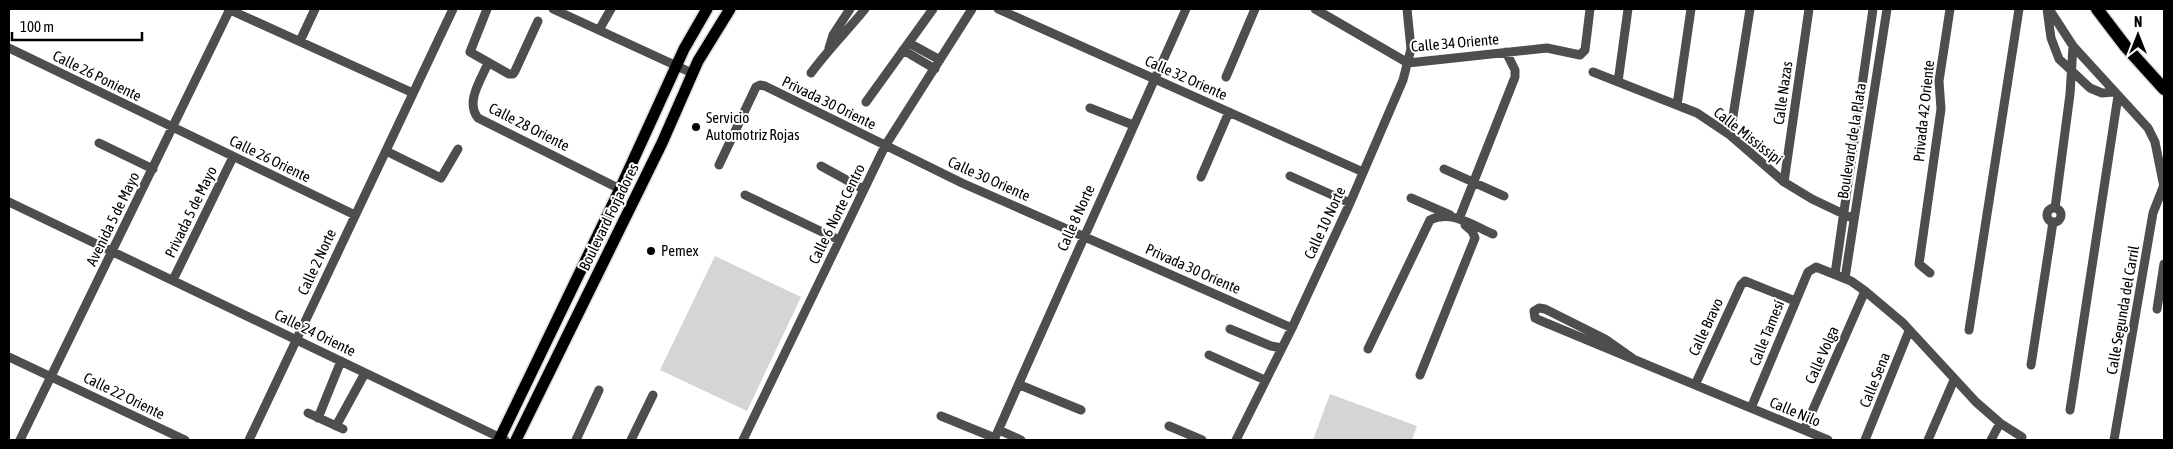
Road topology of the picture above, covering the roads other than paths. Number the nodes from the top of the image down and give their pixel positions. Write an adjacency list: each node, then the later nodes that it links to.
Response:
1 (229, 9): 32 (street); 61 (street, Avenida 5 de Mayo)
2 (315, 9): 32 (street)
3 (453, 9): 53 (street, Calle 2 Norte)
4 (488, 9): 40 (street)
5 (553, 9): 31 (street)
6 (611, 9): 31 (street)
7 (706, 9): 42 (main road, Boulevard Forjadores)
8 (730, 9): 46 (main road, Boulevard Forjadores)
9 (849, 9): 29 (street); 36 (street)
10 (865, 9): 29 (street)
11 (933, 9): 33 (street)
12 (972, 9): 38 (street, Calle 6 Norte Centro)
13 (998, 9): 49 (street, Calle 32 Oriente)
14 (1186, 9): 49 (street, Calle 8 Norte)
15 (1255, 9): 48 (street)
16 (1315, 9): 39 (street, Calle 34 Oriente)
17 (1407, 9): 39 (street, Calle 10 Norte)
18 (1590, 9): 37 (street, Calle 34 Oriente)
19 (1628, 9): 51 (street)
20 (1691, 9): 57 (street)
21 (1750, 9): 62 (street)
22 (1810, 9): 78 (street, Calle Nazas)
23 (1873, 9): 87 (street, Boulevard de la Plata)
24 (1888, 9): 90 (street, Boulevard de la Plata)
25 (1950, 9): 96 (street, Privada 42 Oriente)
26 (2019, 9): 106 (street)
27 (2048, 9): 34 (street); 44 (street)
28 (2097, 9): 52 (highway)
29 (859, 17): 36 (street)
30 (538, 21): 40 (street)
31 (598, 30): 42 (street)
32 (300, 41): 53 (street)
33 (906, 46): 38 (street); 43 (street); 56 (street)
34 (2073, 46): 41 (street); 44 (street)
35 (9, 48): 61 (street, Calle 26 Poniente)
36 (830, 48): 47 (street)
37 (1506, 52): 39 (street, Calle 34 Oriente); 77 (street)
38 (940, 60): 43 (street, Calle 6 Norte Centro)
39 (1408, 62): 74 (street, Calle 10 Norte)
40 (488, 63): 80 (street, Calle 28 Oriente)
41 (2090, 66): 50 (street); 55 (street)
42 (676, 67): 46 (street); 80 (main road, Boulevard Forjadores)
43 (935, 69): 66 (street, Calle 6 Norte Centro)
44 (2070, 70): 50 (street); 54 (street)
45 (1592, 72): 51 (street, Calle Mississipi)
46 (692, 73): 139 (main road, Boulevard Forjadores)
47 (810, 73)
48 (1226, 77)
49 (1155, 79): 59 (street, Calle 32 Oriente); 60 (street, Calle 8 Norte)
50 (2081, 79): 54 (street); 55 (street)
51 (1618, 82): 57 (street, Calle Mississipi)
52 (2164, 88)
53 (412, 94): 68 (street, Calle 2 Norte)
54 (2070, 94): 114 (street)
55 (2116, 94): 63 (street); 126 (street)
56 (866, 102)
57 (1677, 105): 62 (street, Calle Mississipi)
58 (1090, 108): 60 (street)
59 (1230, 112): 74 (street, Calle 32 Oriente); 76 (street)
60 (1133, 125): 92 (street, Calle 8 Norte)
61 (173, 128): 69 (street, Calle 26 Oriente); 72 (street, Avenida 5 de Mayo)
62 (1730, 135): 78 (street, Calle Mississipi)
63 (2155, 142): 65 (street); 79 (street)
64 (99, 143): 72 (street)
65 (2164, 145)
66 (885, 146): 70 (street, Privada 30 Oriente); 81 (street, Calle 6 Norte Centro); 92 (street, Calle 30 Oriente)
67 (458, 149): 68 (street)
68 (386, 151): 88 (street, Calle 2 Norte)
69 (233, 157): 88 (street, Calle 26 Oriente); 99 (street, Privada 5 de Mayo)
70 (719, 164)
71 (821, 166): 81 (street)
72 (153, 168): 94 (street, Avenida 5 de Mayo)
73 (1444, 169): 77 (street)
74 (1363, 172): 86 (street, Calle 10 Norte)
75 (1290, 176): 86 (street)
76 (1201, 177)
77 (1474, 182): 83 (street); 89 (street)
78 (1784, 182): 87 (street, Calle Mississipi)
79 (2164, 186): 150 (street, Calle Segunda del Carril)
80 (620, 189): 138 (main road, Boulevard Forjadores)
81 (863, 189): 93 (street, Calle 6 Norte Centro)
82 (745, 195): 93 (street)
83 (1504, 196)
84 (1411, 198): 89 (street)
85 (9, 202): 94 (street, Calle 24 Oriente)
86 (1350, 203): 103 (street, Calle 10 Norte)
87 (1843, 214): 90 (street, Calle Mississipi); 97 (street, Boulevard de la Plata)
88 (355, 215): 107 (street, Calle 2 Norte)
89 (1456, 217): 91 (street); 109 (street); 116 (street)
90 (1854, 220): 98 (street, Boulevard de la Plata)
91 (1493, 234)
92 (1083, 236): 103 (street, Privada 30 Oriente); 120 (street, Calle 8 Norte)
93 (839, 240): 142 (street, Calle 6 Norte Centro)
94 (113, 251): 99 (street, Calle 24 Oriente); 117 (street, Avenida 5 de Mayo)
95 (2164, 264): 102 (street)
96 (1930, 273)
97 (1834, 274): 98 (street); 101 (street, Calle Tamesí)
98 (1845, 278): 100 (street)
99 (173, 280): 107 (street, Calle 24 Oriente)
100 (1865, 291): 105 (street); 132 (street, Calle Volga)
101 (1795, 301): 121 (street, Calle Bravo); 124 (street, Calle Tamesí)
102 (2157, 309)
103 (1292, 328): 108 (street, Calle 10 Norte)
104 (1230, 329): 108 (street)
105 (1909, 330): 119 (street); 147 (street, Calle Sena)
106 (1970, 330)
107 (296, 339): 113 (street, Calle 24 Oriente); 137 (street, Calle 2 Norte)
108 (1282, 348): 118 (street, Calle 10 Norte)
109 (1368, 350)
110 (1209, 355): 118 (street)
111 (9, 356): 117 (street, Calle 22 Oriente)
112 (1632, 358): 112 (street); 121 (street, Calle Nilo)
113 (341, 361): 115 (street, Calle 24 Oriente); 129 (street)
114 (2031, 365)
115 (365, 373): 129 (street); 138 (street, Calle 24 Oriente)
116 (1420, 375)
117 (51, 376): 135 (street, Avenida 5 de Mayo); 136 (street, Calle 22 Oriente)
118 (1265, 380): 145 (street, Calle 10 Norte)
119 (1954, 380): 130 (street); 148 (street)
120 (1020, 385): 125 (street); 133 (street, Calle 8 Norte)
121 (1695, 385): 124 (street, Calle Nilo)
122 (599, 390): 140 (street)
123 (652, 395): 141 (street)
124 (1751, 408): 132 (street, Calle Nilo)
125 (1081, 410)
126 (2070, 410)
127 (308, 413): 129 (street)
128 (941, 416): 133 (street)
129 (318, 418)
130 (2000, 423): 134 (street); 149 (street)
131 (1169, 426): 144 (street)
132 (1804, 430): 146 (street, Calle Nilo)
133 (996, 436): 143 (street)
134 (2022, 437)
135 (20, 440)
136 (185, 440)
137 (249, 440)
138 (502, 440)
139 (516, 440)
140 (576, 440)
141 (631, 440)
142 (742, 440)
143 (1021, 440)
144 (1202, 440)
145 (1236, 440)
146 (1828, 440)
147 (1865, 440)
148 (1928, 440)
149 (1991, 440)
150 (2114, 440)

